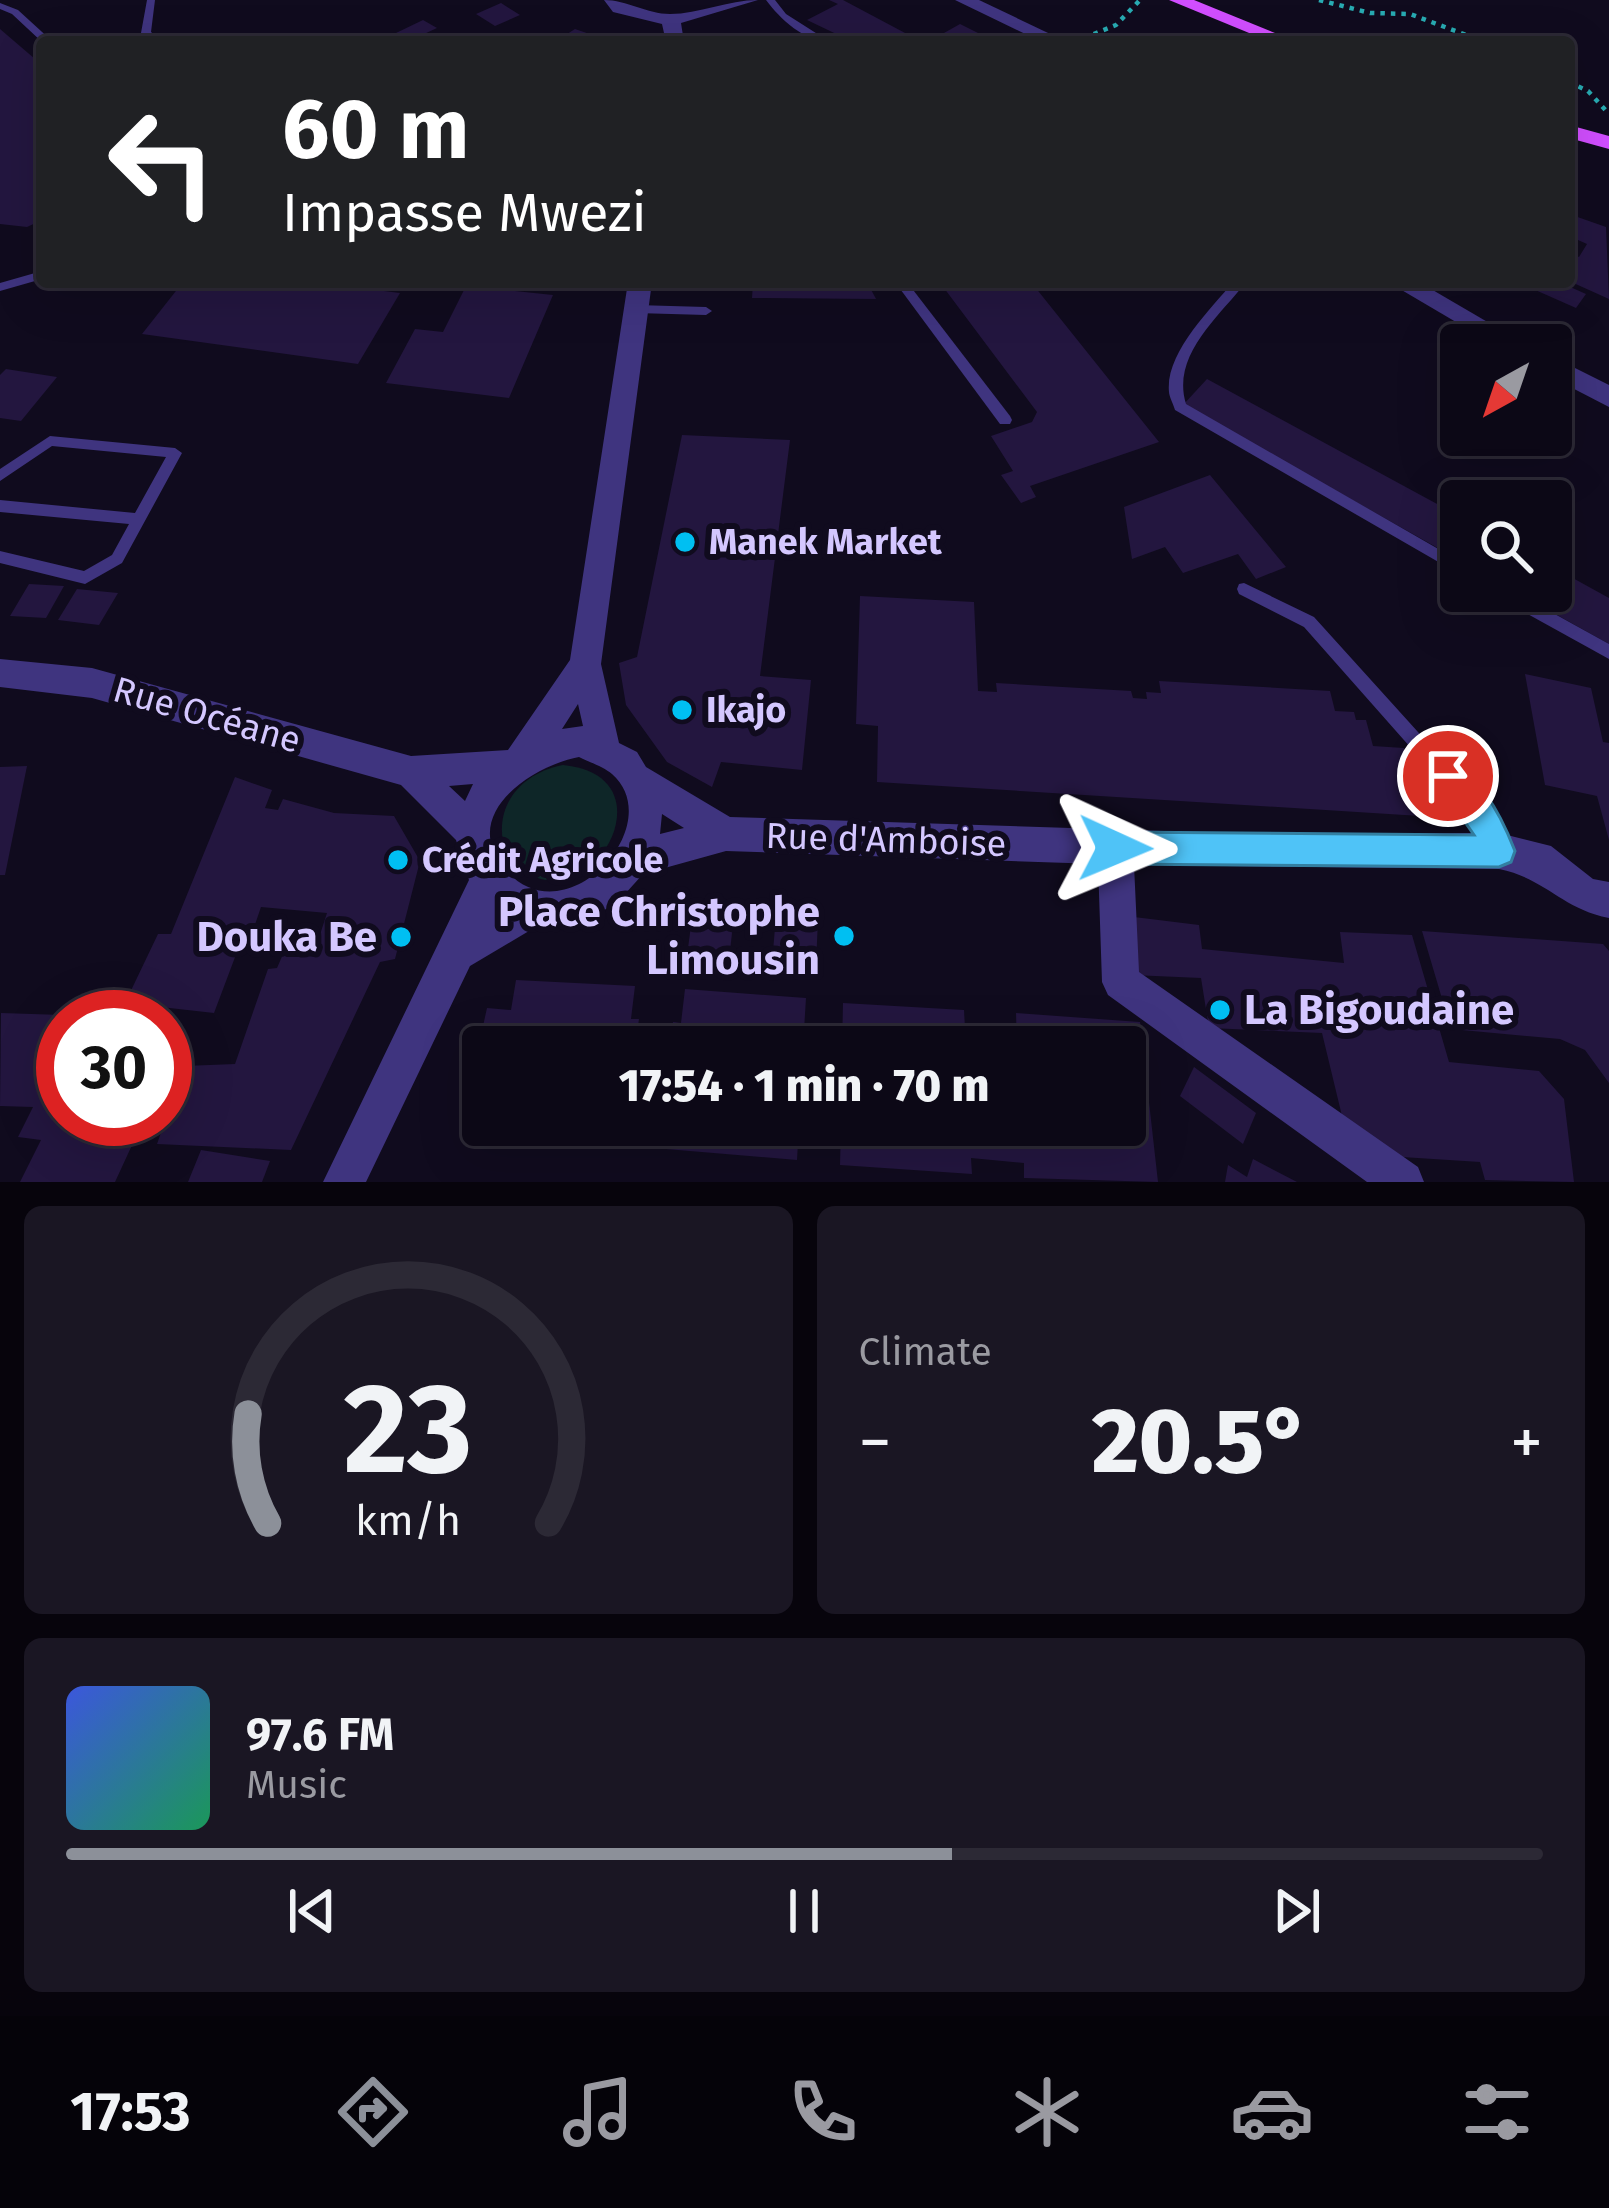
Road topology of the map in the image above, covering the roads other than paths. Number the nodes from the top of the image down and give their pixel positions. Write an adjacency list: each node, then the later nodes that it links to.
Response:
1 (151, 0): 10 (lane)
2 (613, 0): 8 (street)
3 (749, 0): 8 (street)
4 (770, 0): 12 (lane)
5 (964, 0): 13 (street)
6 (1178, 0): 14 (main road)
7 (0, 6): 9 (lane)
8 (671, 20): 11 (street)
9 (41, 36)
10 (150, 36)
11 (673, 36)
12 (816, 36)
13 (1038, 36)
14 (1272, 36)
15 (1575, 133): 16 (main road)
16 (1609, 143)
17 (36, 277): 18 (lane)
18 (0, 287)
19 (906, 288): 27 (lane)
20 (1235, 288): 32 (lane)
21 (1411, 288): 24 (street)
22 (638, 295): 23 (lane); 36 (street)
23 (706, 311)
24 (1477, 324)
25 (1572, 377): 26 (street)
26 (1609, 397)
27 (1005, 420)
28 (0, 476): 30 (lane)
29 (0, 506): 30 (lane)
30 (139, 519): 31 (lane)
31 (0, 557)
32 (1440, 557)
33 (1244, 589): 45 (lane)
34 (1538, 612): 35 (lane)
35 (1609, 652)
36 (585, 664): 38 (street); 39 (street)
37 (0, 673): 40 (street, Rue Océane)
38 (604, 748): 39 (street); 41 (street)
39 (519, 758): 40 (street, Rue Océane); 43 (street)
40 (411, 772): 43 (street, Rue Océane)
41 (639, 780): 42 (street, Rue d'Amboise); 46 (street)
42 (726, 834): 44 (street, Rue d'Amboise); 46 (street, Rue d'Amboise)
43 (475, 836): 47 (street)
44 (1115, 848): 45 (street, Rue d'Amboise); 52 (street)
45 (1499, 851): 48 (street, Rue d'Amboise)
46 (636, 858): 49 (street)
47 (487, 879): 49 (street); 50 (street)
48 (1609, 900)
49 (532, 909): 50 (street)
50 (457, 953): 51 (street)
51 (350, 1181)
52 (1403, 1182)

